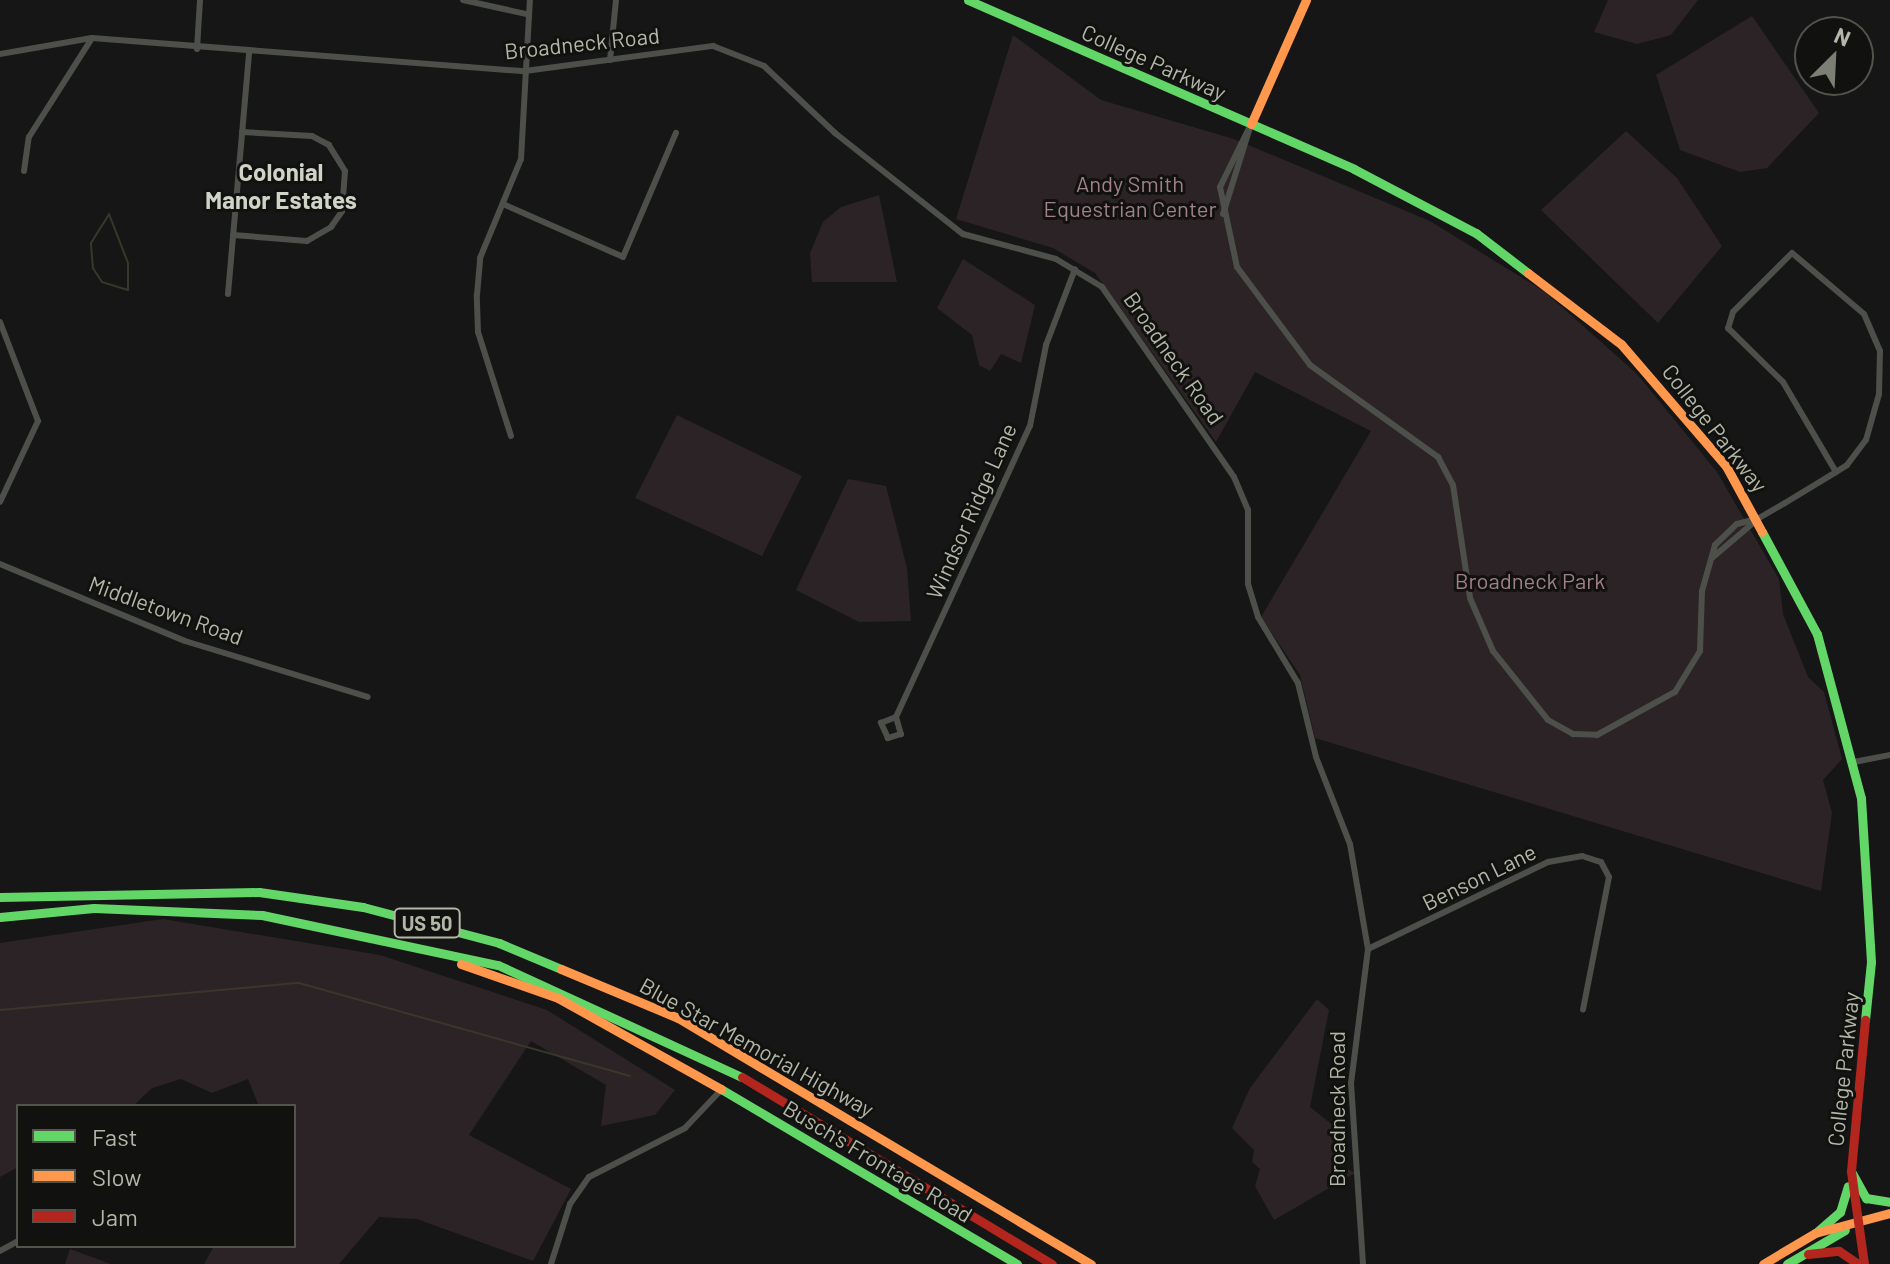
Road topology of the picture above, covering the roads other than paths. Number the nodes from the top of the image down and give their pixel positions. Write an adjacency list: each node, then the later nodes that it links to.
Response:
1 (200, 0): 9 (street)
2 (463, 0): 7 (street)
3 (530, 0): 7 (street)
4 (616, 0): 12 (street)
5 (968, 0): 14 (main road, College Parkway)
6 (1306, 0): 14 (main road)
7 (526, 14): 13 (street)
8 (92, 38): 9 (street, Broadneck Road); 10 (street, Broadneck Road); 17 (street)
9 (197, 49): 11 (street, Broadneck Road)
10 (0, 54)
11 (249, 54): 13 (street, Broadneck Road); 15 (street)
12 (610, 60): 13 (street, Broadneck Road); 20 (street, Broadneck Road)
13 (525, 71): 18 (street)
14 (1251, 124): 26 (main road, College Parkway); 26 (street)
15 (242, 132): 19 (street); 19 (street)
16 (676, 133): 18 (street)
17 (24, 171)
18 (503, 204): 23 (street)
19 (233, 235): 21 (street)
20 (1075, 269): 29 (street, Windsor Ridge Lane); 35 (street, Broadneck Road)
21 (228, 294)
22 (0, 322): 25 (street)
23 (511, 436)
24 (1836, 472): 24 (street); 26 (street)
25 (0, 502)
26 (1759, 518): 31 (main road, College Parkway)
27 (0, 564): 28 (street, Middletown Road)
28 (368, 697)
29 (896, 717)
30 (1890, 755): 31 (street)
31 (1854, 762): 38 (main road, College Parkway)
32 (0, 897): 47 (main road, Blue Star Memorial Highway / US 50)
33 (0, 917): 34 (main road, Blue Star Memorial Highway / US 50)
34 (418, 945): 37 (main road, Busch's Frontage Road); 46 (main road, Blue Star Memorial Highway / US 50)
35 (1368, 949): 36 (street, Benson Lane); 48 (street, Broadneck Road)
36 (1583, 1009)
37 (721, 1089): 44 (street); 45 (main road, Busch's Frontage Road)
38 (1851, 1171): 39 (main road); 41 (main road, College Parkway); 42 (main road)
39 (1890, 1202)
40 (1890, 1213): 41 (main road)
41 (1855, 1224): 42 (main road); 43 (main road); 51 (main road, College Parkway)
42 (1815, 1233): 49 (main road)
43 (1801, 1256): 50 (main road); 51 (main road)
44 (551, 1264)
45 (1017, 1264)
46 (1052, 1264)
47 (1091, 1264)
48 (1363, 1264)
49 (1763, 1264)
50 (1787, 1264)
51 (1861, 1264)

